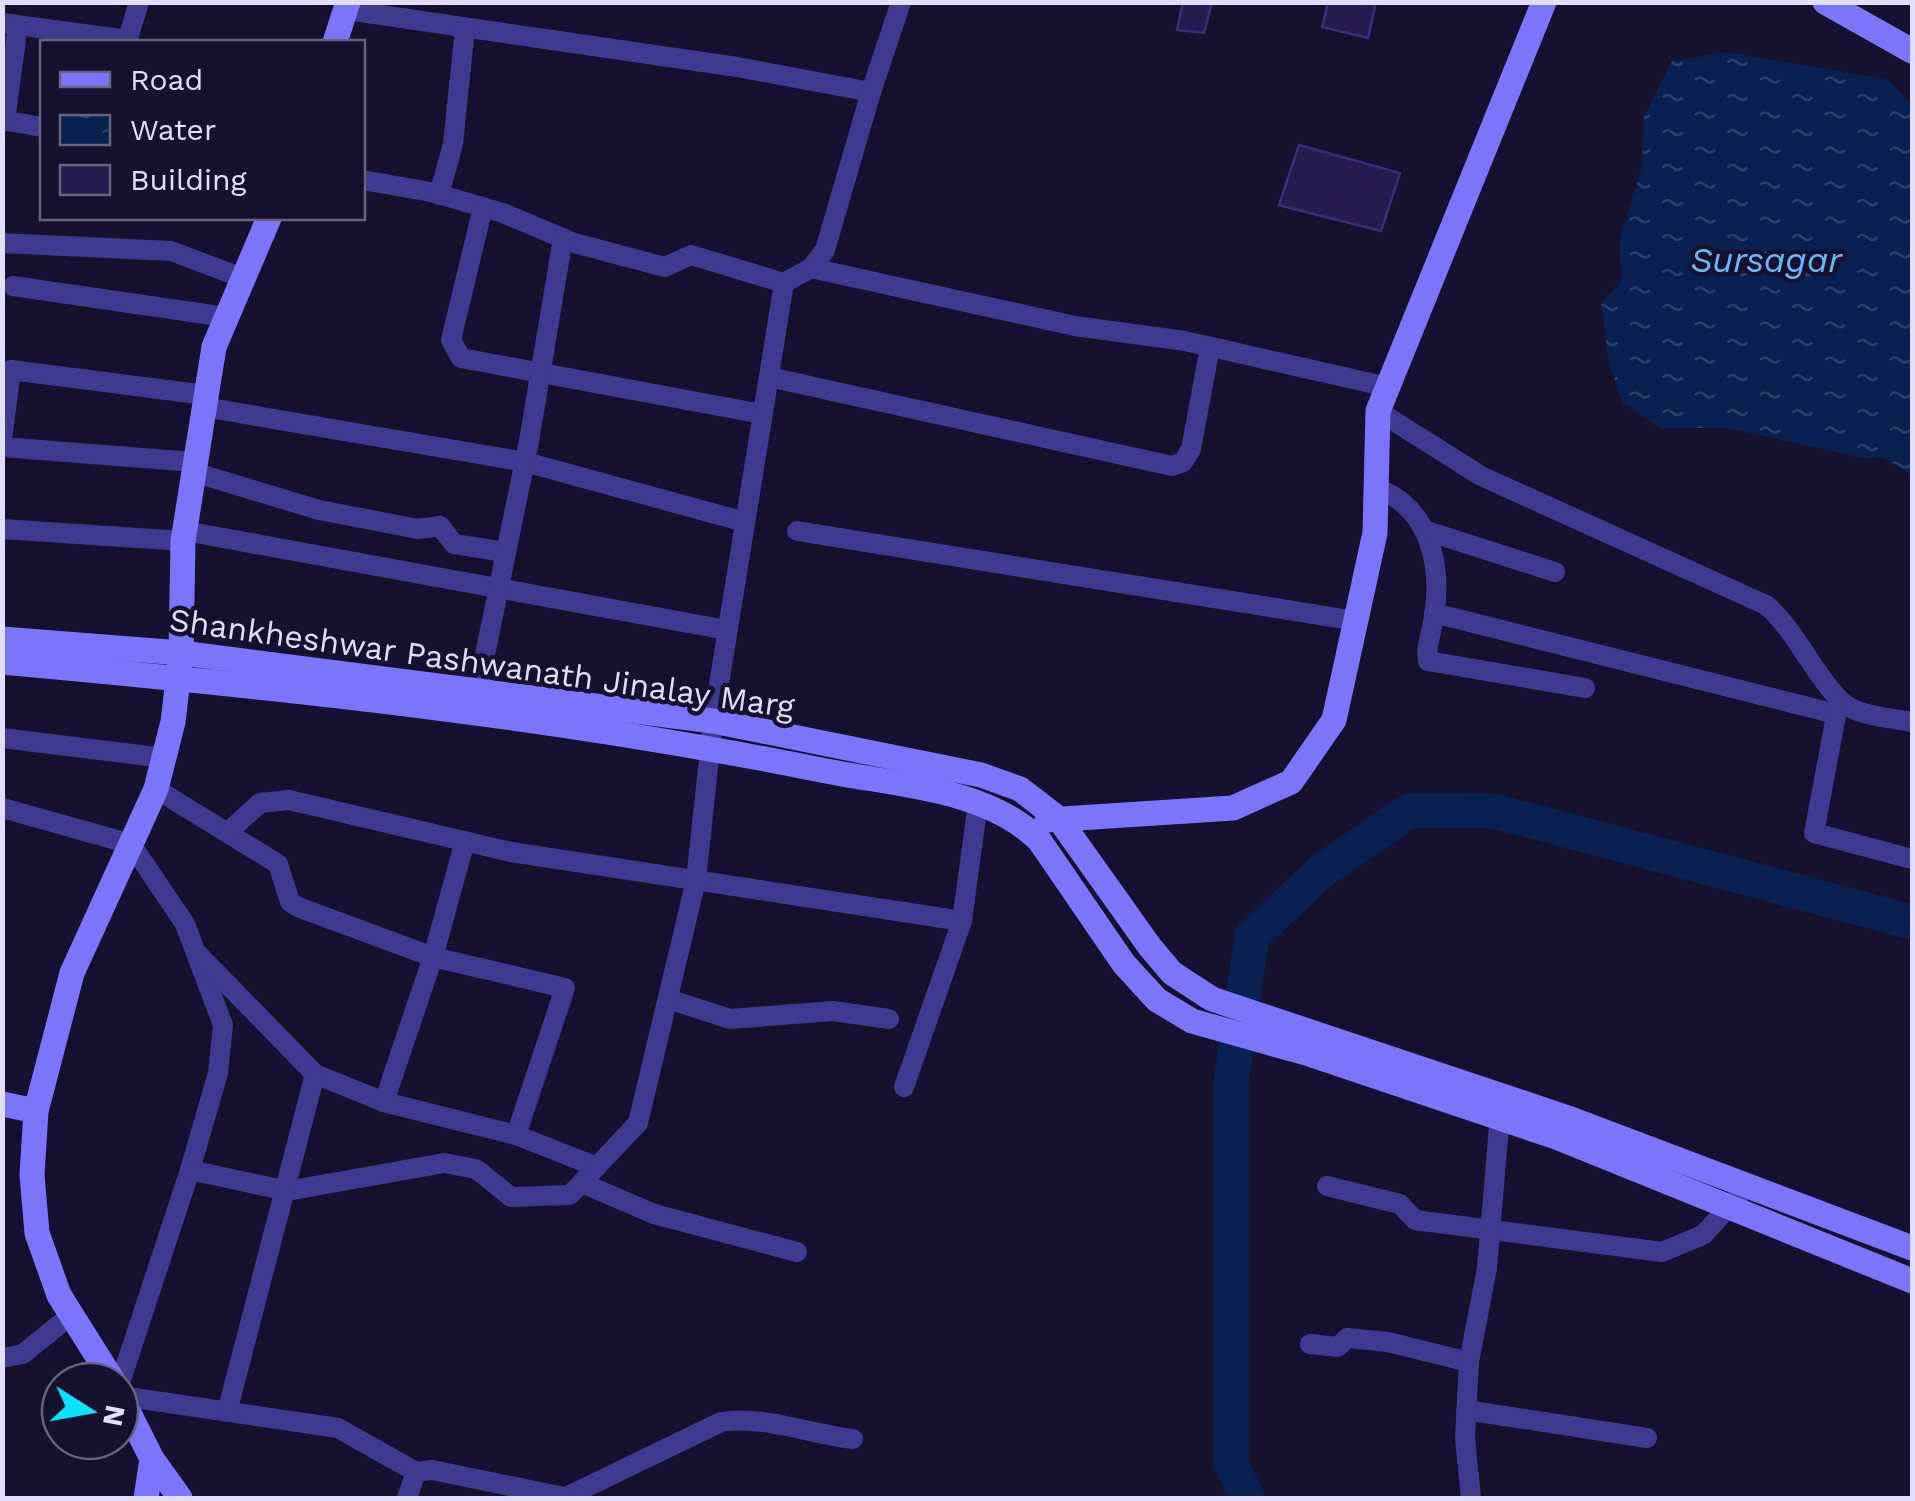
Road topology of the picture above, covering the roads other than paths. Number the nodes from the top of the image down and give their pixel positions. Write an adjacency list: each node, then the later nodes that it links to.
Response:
1 (18, 2): 7 (street)
2 (139, 2): 10 (street)
3 (901, 2): 13 (street)
4 (1544, 2): 30 (main road)
5 (1826, 2): 12 (main road)
6 (348, 6): 8 (street); 11 (main road)
7 (10, 24): 9 (street); 14 (street)
8 (465, 28): 13 (street); 17 (street)
9 (121, 40)
10 (128, 40)
11 (336, 40)
12 (1912, 51)
13 (871, 92): 22 (street)
14 (4, 120): 15 (street)
15 (40, 128)
16 (365, 181): 17 (street)
17 (439, 194): 18 (street)
18 (483, 207): 20 (street); 28 (street)
19 (268, 220): 23 (main road)
20 (562, 238): 24 (street); 28 (street)
21 (2, 243): 23 (street)
22 (811, 268): 24 (street); 27 (street)
23 (240, 277): 26 (main road)
24 (784, 283): 29 (street)
25 (13, 286): 26 (street)
26 (226, 317): 31 (main road)
27 (1210, 347): 29 (street); 30 (street)
28 (541, 371): 33 (street); 35 (street)
29 (768, 377): 33 (street)
30 (1388, 386): 32 (main road)
31 (205, 401): 34 (street); 35 (street); 36 (main road)
32 (1378, 411): 37 (main road); 54 (street)
33 (762, 414): 38 (street)
34 (2, 444): 36 (street)
35 (525, 462): 38 (street); 43 (street)
36 (194, 467): 42 (main road); 43 (street)
37 (1376, 488): 41 (street); 47 (main road)
38 (745, 522): 48 (street)
39 (2, 529): 42 (street)
40 (797, 531): 47 (street)
41 (1427, 531): 44 (street); 46 (street)
42 (184, 536): 45 (street); 51 (main road)
43 (505, 552): 45 (street)
44 (1555, 572)
45 (496, 590): 48 (street); 53 (street)
46 (1434, 612): 52 (street); 54 (street)
47 (1356, 621): 62 (main road)
48 (728, 630): 56 (street)
49 (2, 639): 51 (main road, Shankheshwar Pashwanath Jinalay Marg)
50 (2, 662): 51 (main road)
51 (179, 666): 53 (main road); 58 (main road)
52 (1585, 688)
53 (476, 701): 56 (main road)
54 (1838, 707): 55 (street); 67 (street)
55 (1912, 722)
56 (712, 734): 60 (main road); 62 (main road, Shankheshwar Pashwanath Jinalay Marg); 68 (street)
57 (2, 738): 58 (street)
58 (164, 758): 59 (main road)
59 (156, 789): 64 (street); 66 (main road)
60 (978, 803): 63 (main road); 69 (street)
61 (2, 808): 66 (street)
62 (1059, 819): 63 (main road); 74 (main road, Shankheshwar Pashwanath Jinalay Marg)
63 (1022, 823): 74 (main road)
64 (228, 832): 65 (street); 71 (street)
65 (466, 841): 68 (street); 71 (street)
66 (130, 844): 70 (street); 80 (main road)
67 (1912, 859)
68 (696, 880): 69 (street); 72 (street)
69 (962, 922): 76 (street)
70 (193, 950): 75 (street); 83 (street)
71 (433, 957): 77 (street); 81 (street)
72 (668, 999): 73 (street); 82 (street)
73 (889, 1019)
74 (1309, 1042): 79 (main road)
75 (315, 1074): 77 (street); 87 (street)
76 (904, 1087)
77 (384, 1102): 81 (street)
78 (2, 1104): 80 (main road)
79 (1500, 1106): 85 (main road); 88 (main road); 89 (street)
80 (36, 1111): 93 (main road)
81 (516, 1135): 82 (street)
82 (598, 1167): 84 (street)
83 (190, 1170): 87 (street); 97 (street)
84 (582, 1183): 87 (street); 91 (street)
85 (1746, 1185): 88 (street); 90 (main road)
86 (1326, 1186): 89 (street)
87 (287, 1191): 101 (street)
88 (1730, 1207): 89 (street); 92 (main road)
89 (1491, 1229): 98 (street)
90 (1912, 1248)
91 (798, 1252)
92 (1912, 1281)
93 (71, 1315): 95 (street); 96 (main road)
94 (1310, 1344): 98 (street)
95 (2, 1358)
96 (102, 1361)
97 (123, 1361)
98 (1469, 1362): 100 (street)
99 (140, 1399): 101 (street)
100 (1466, 1410): 104 (street); 111 (street)
101 (227, 1412): 106 (street)
102 (140, 1435): 105 (main road)
103 (853, 1438): 110 (street)
104 (1647, 1438)
105 (152, 1459): 107 (main road); 108 (main road)
106 (416, 1472): 109 (street); 110 (street)
107 (146, 1498)
108 (180, 1498)
109 (406, 1498)
110 (567, 1498)
111 (1471, 1498)

